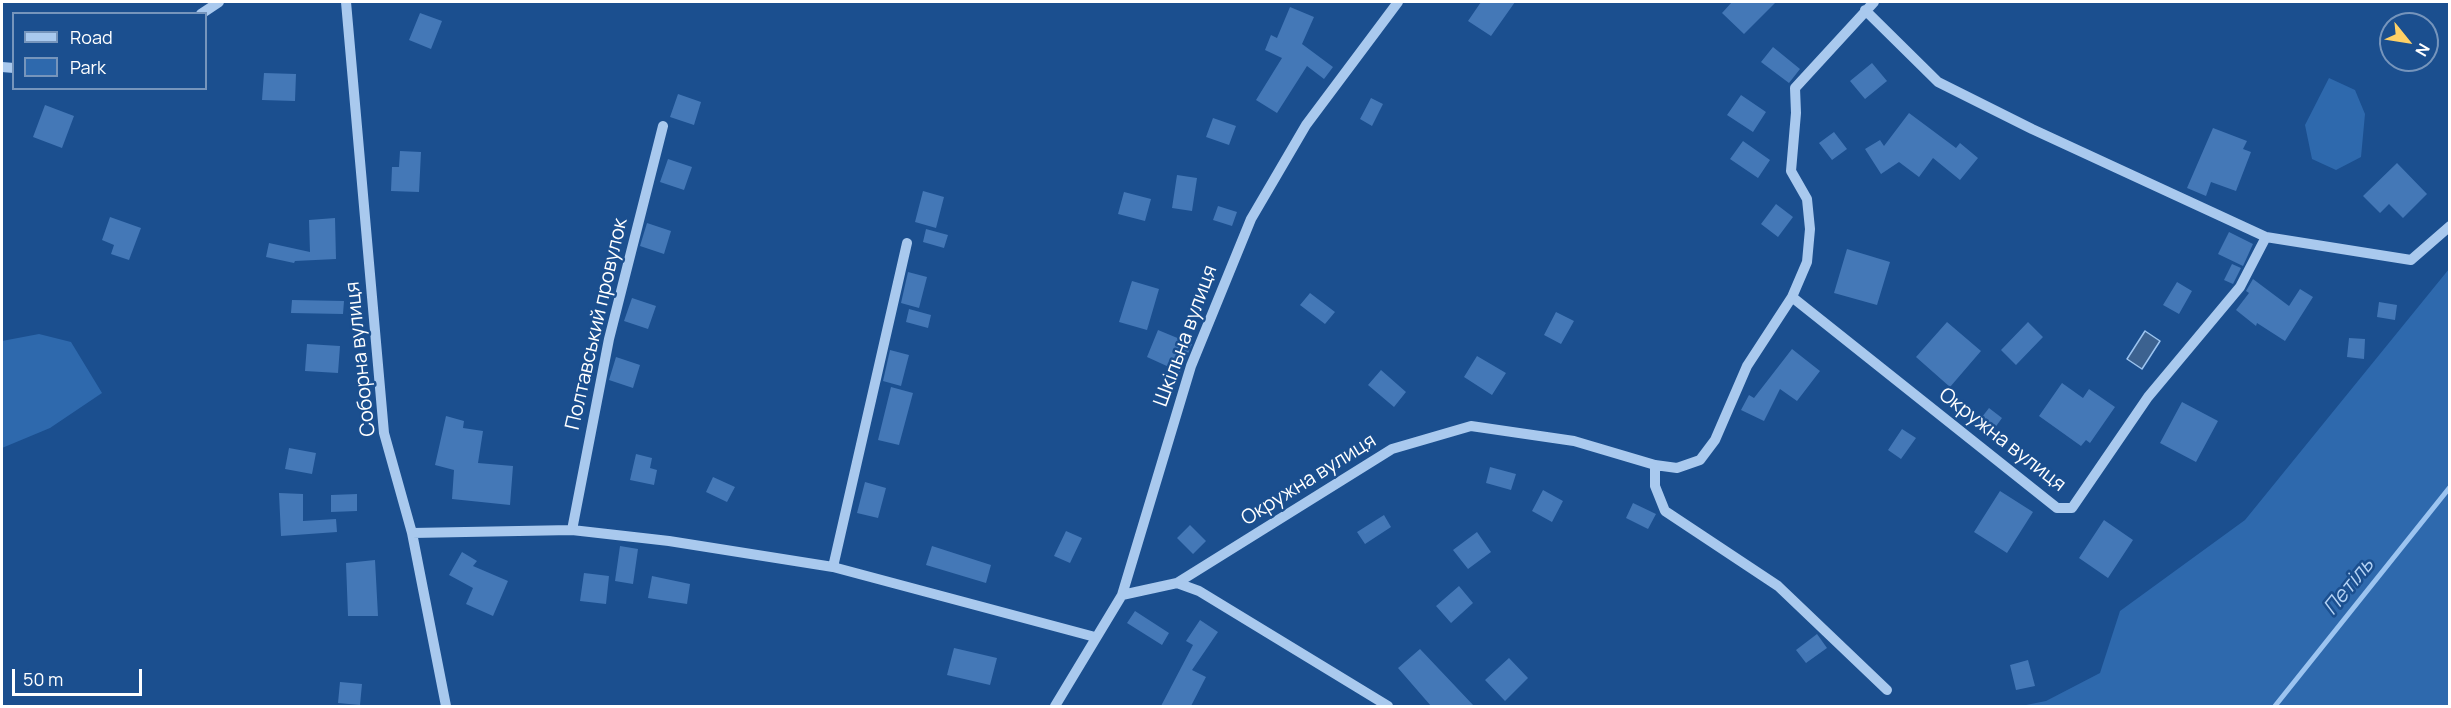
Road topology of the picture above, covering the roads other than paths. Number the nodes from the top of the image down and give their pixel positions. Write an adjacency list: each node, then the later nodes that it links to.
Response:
1 (219, 2): 6 (street)
2 (346, 2): 14 (street, Соборна вулиця)
3 (1398, 2): 17 (street, Шкільна вулиця)
4 (1874, 2): 5 (street, Окружна вулиця)
5 (1865, 10): 9 (street); 11 (street, Окружна вулиця)
6 (204, 12)
7 (663, 126): 13 (street, Полтавський провулок)
8 (2450, 226): 9 (street)
9 (2266, 237): 11 (street, Окружна вулиця)
10 (906, 243): 15 (street)
11 (1792, 297): 12 (street, Окружна вулиця)
12 (1655, 465): 16 (street, Окружна вулиця); 19 (street)
13 (572, 530): 14 (street); 15 (street)
14 (412, 533): 20 (street, Соборна вулиця)
15 (833, 567): 18 (street)
16 (1177, 583): 17 (street, Окружна вулиця); 22 (street)
17 (1122, 595): 18 (street, Шкільна вулиця)
18 (1095, 637): 21 (street, Шкільна вулиця)
19 (1887, 690)
20 (446, 706)
21 (1055, 706)
22 (1388, 706)

